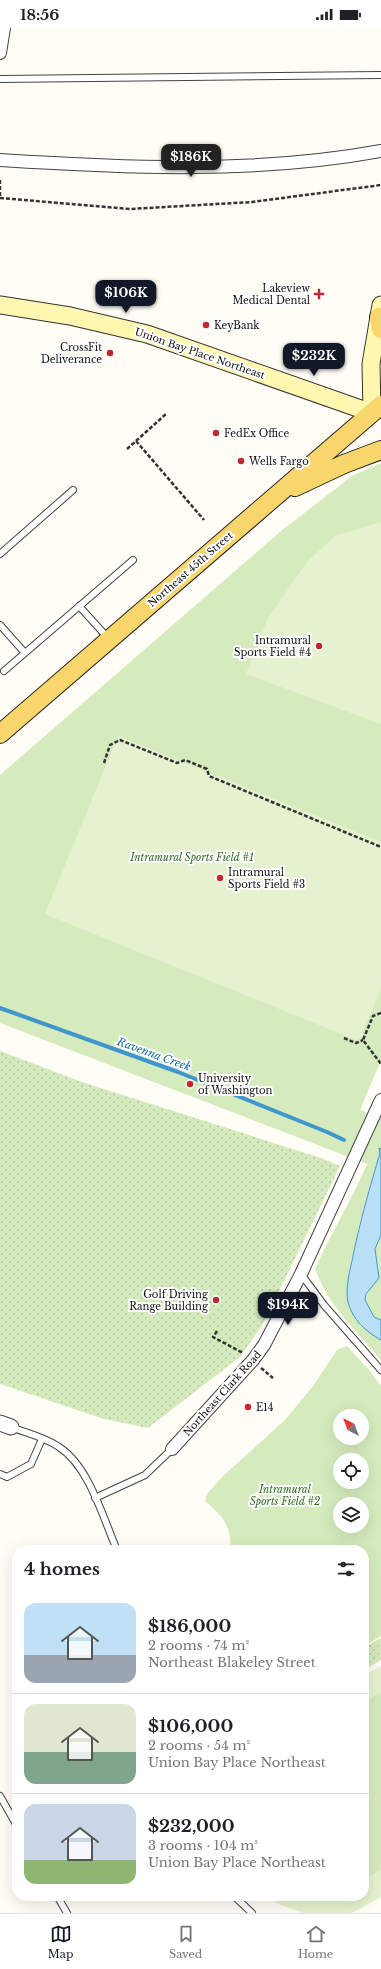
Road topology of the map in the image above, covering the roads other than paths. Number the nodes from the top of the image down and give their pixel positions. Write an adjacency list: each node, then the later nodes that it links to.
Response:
1 (4, 28): 2 (street)
2 (0, 53)
3 (381, 75): 4 (lane)
4 (0, 79)
5 (381, 151): 6 (street)
6 (0, 160)
7 (0, 306): 9 (main road, Union Bay Place Northeast)
8 (380, 317): 9 (main road)
9 (378, 411): 12 (main road, Northeast 45th Street)
10 (381, 450): 12 (main road)
11 (73, 490): 13 (lane)
12 (276, 496): 17 (main road, Northeast 45th Street)
13 (0, 554)
14 (133, 560): 15 (lane)
15 (79, 606): 17 (lane); 18 (lane)
16 (0, 625): 18 (lane)
17 (109, 639): 20 (main road, Northeast 45th Street)
18 (25, 653): 19 (lane)
19 (4, 671)
20 (0, 734)
21 (381, 1100): 22 (street, Northeast Clark Road)
22 (301, 1274): 23 (lane); 26 (street, Northeast Clark Road)
23 (381, 1370)
24 (5, 1425): 25 (lane)
25 (42, 1439): 27 (lane); 28 (lane)
26 (172, 1449): 28 (lane, Northeast Clark Road)
27 (0, 1474)
28 (95, 1498): 29 (lane)
29 (115, 1545)
30 (0, 1796): 31 (lane)
31 (12, 1817)
32 (60, 1901): 34 (lane)
33 (239, 1901): 35 (lane)
34 (67, 1913)
35 (252, 1913)

